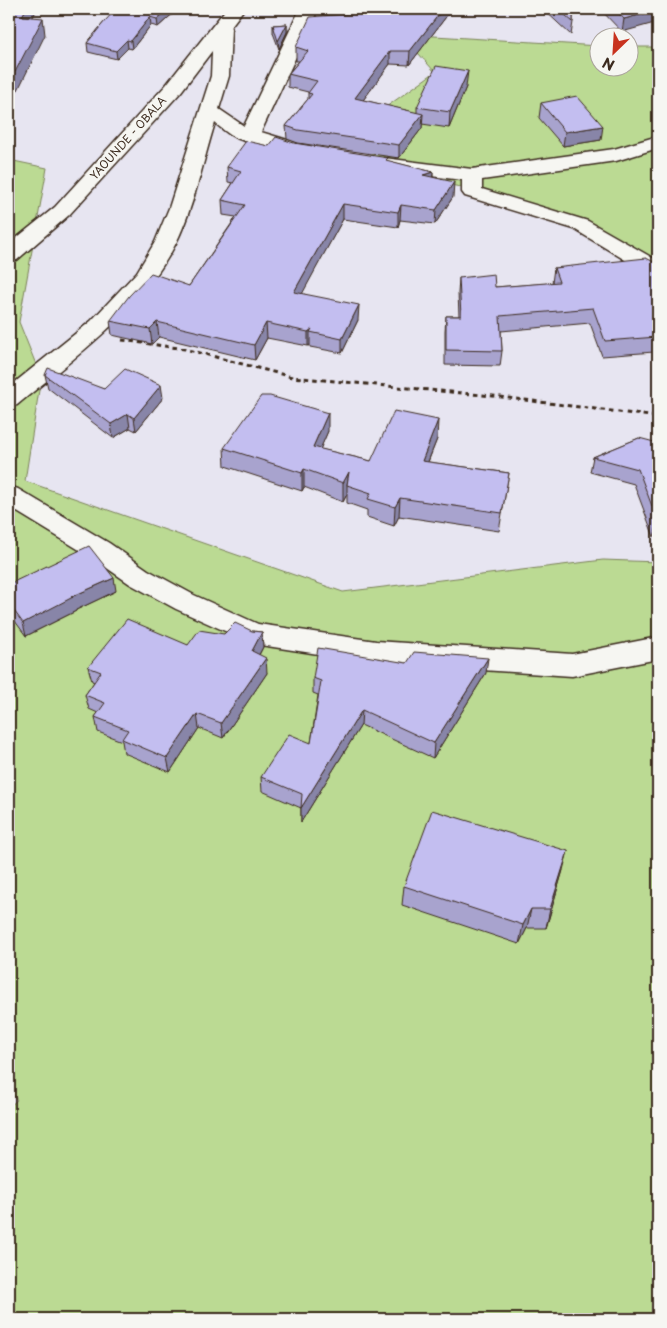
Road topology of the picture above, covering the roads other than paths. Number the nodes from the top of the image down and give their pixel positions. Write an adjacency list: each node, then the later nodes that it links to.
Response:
1 (235, 9): 3 (main road, YAOUNDE - OBALA)
2 (309, 9): 5 (main road)
3 (222, 28): 4 (main road); 10 (main road, YAOUNDE - OBALA)
4 (209, 110): 5 (main road); 12 (main road)
5 (250, 135): 7 (main road)
6 (658, 142): 9 (main road)
7 (324, 155)
8 (362, 161): 9 (main road)
9 (472, 175): 11 (main road)
10 (9, 255)
11 (658, 270)
12 (9, 399)
13 (9, 495): 14 (main road)
14 (658, 648)

